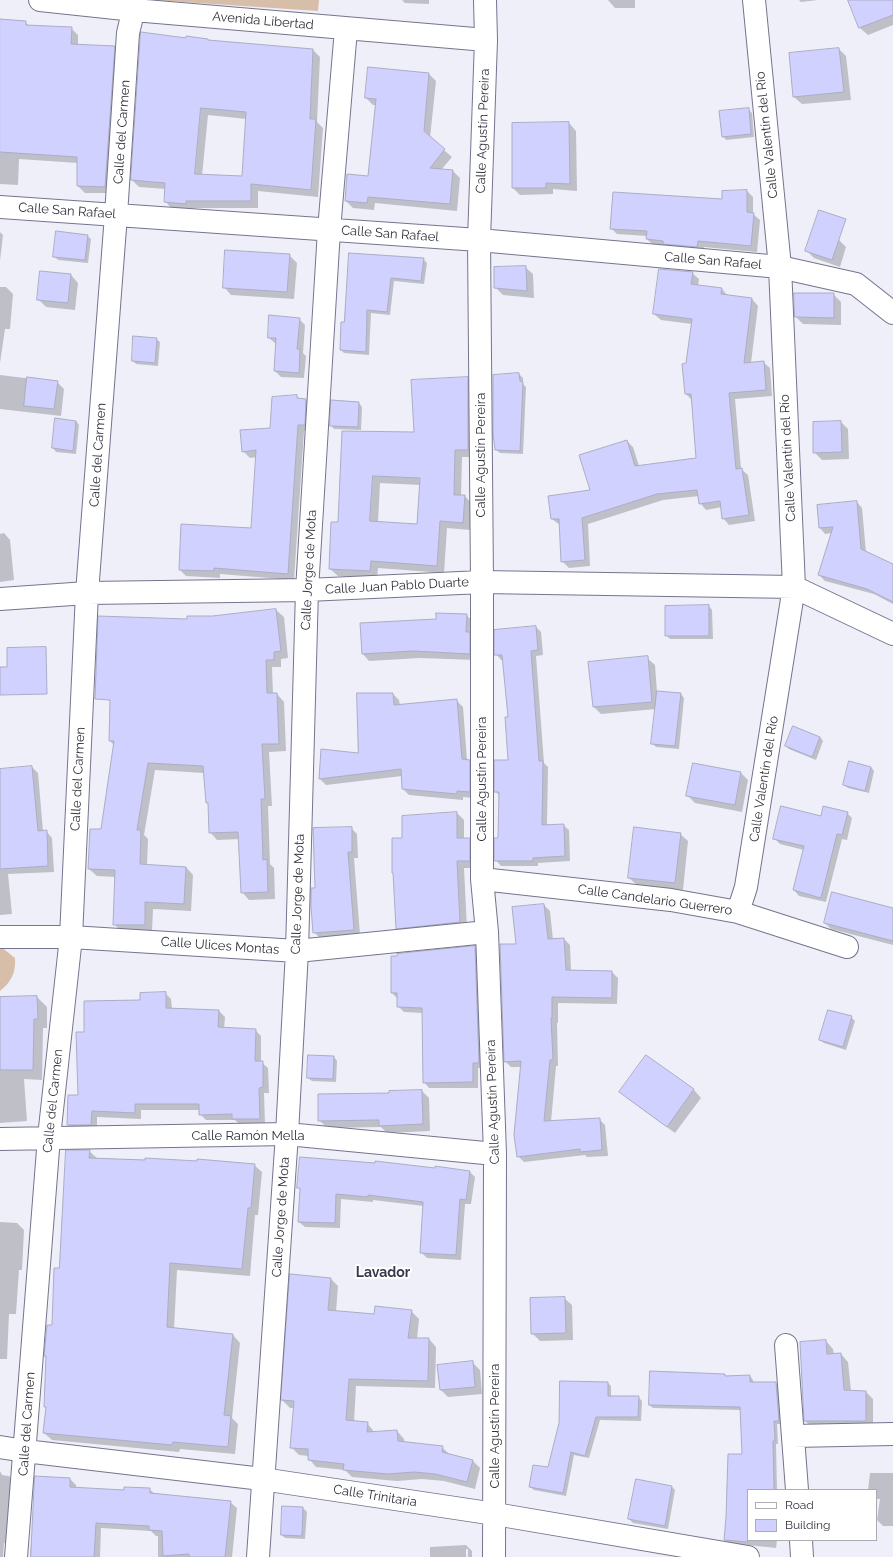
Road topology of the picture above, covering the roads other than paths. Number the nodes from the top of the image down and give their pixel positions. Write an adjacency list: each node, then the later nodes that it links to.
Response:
1 (40, 0): 4 (street, Avenida Libertad)
2 (485, 0): 6 (street, Calle Agustín Pereira)
3 (754, 0): 11 (street, Calle Valentín del Río)
4 (135, 5): 5 (street, Avenida Libertad); 8 (street, Calle del Carmen)
5 (346, 29): 6 (street, Avenida Libertad); 9 (street, Calle Jorge de Mota)
6 (486, 40): 10 (street, Calle Agustín Pereira)
7 (0, 207): 8 (street, Calle San Rafael)
8 (116, 215): 9 (street, Calle San Rafael); 16 (street, Calle del Carmen)
9 (329, 230): 10 (street, Calle San Rafael); 15 (street, Calle Jorge de Mota)
10 (480, 240): 11 (street, Calle San Rafael); 13 (street, Calle Agustín Pereira)
11 (780, 267): 12 (street, Calle San Rafael); 14 (street, Calle Valentín del Río)
12 (893, 314)
13 (482, 582): 14 (street, Calle Juan Pablo Duarte); 15 (street, Calle Juan Pablo Duarte); 19 (street, Calle Agustín Pereira)
14 (794, 587): 18 (street); 20 (street, Calle Valentín del Río)
15 (307, 590): 16 (street, Calle Juan Pablo Duarte); 25 (street, Calle Jorge de Mota)
16 (87, 593): 17 (street, Calle Juan Pablo Duarte); 23 (street, Calle del Carmen)
17 (0, 599)
18 (893, 634)
19 (482, 878): 20 (street, Calle Candelario Guerrero); 21 (street, Calle Agustín Pereira)
20 (738, 912): 24 (street, Calle Candelario Guerrero)
21 (487, 932): 25 (street, Calle Ulices Montas); 29 (street, Calle Agustín Pereira)
22 (0, 937): 23 (street, Calle Ulices Montas)
23 (71, 937): 25 (street, Calle Ulices Montas); 27 (street, Calle del Carmen)
24 (847, 947)
25 (297, 951): 26 (street, Calle Jorge de Mota)
26 (286, 1134): 27 (street, Calle Ramón Mella); 29 (street, Calle Ramón Mella); 35 (street, Calle Jorge de Mota)
27 (49, 1138): 28 (street, Calle Ramón Mella); 34 (street, Calle del Carmen)
28 (0, 1139)
29 (495, 1154): 37 (street, Calle Agustín Pereira)
30 (786, 1344): 32 (street)
31 (893, 1434): 32 (street)
32 (793, 1436): 36 (street)
33 (0, 1447): 34 (street, Calle Trinitaria)
34 (25, 1451): 35 (street, Calle Trinitaria); 39 (street, Calle del Carmen)
35 (262, 1478): 37 (street, Calle Trinitaria); 40 (street, Calle Jorge de Mota)
36 (797, 1489)
37 (495, 1514): 41 (street, Calle Agustín Pereira); 42 (street, Calle Trinitaria)
38 (800, 1541): 43 (street)
39 (16, 1557)
40 (258, 1557)
41 (494, 1557)
42 (748, 1557)
43 (802, 1557)

